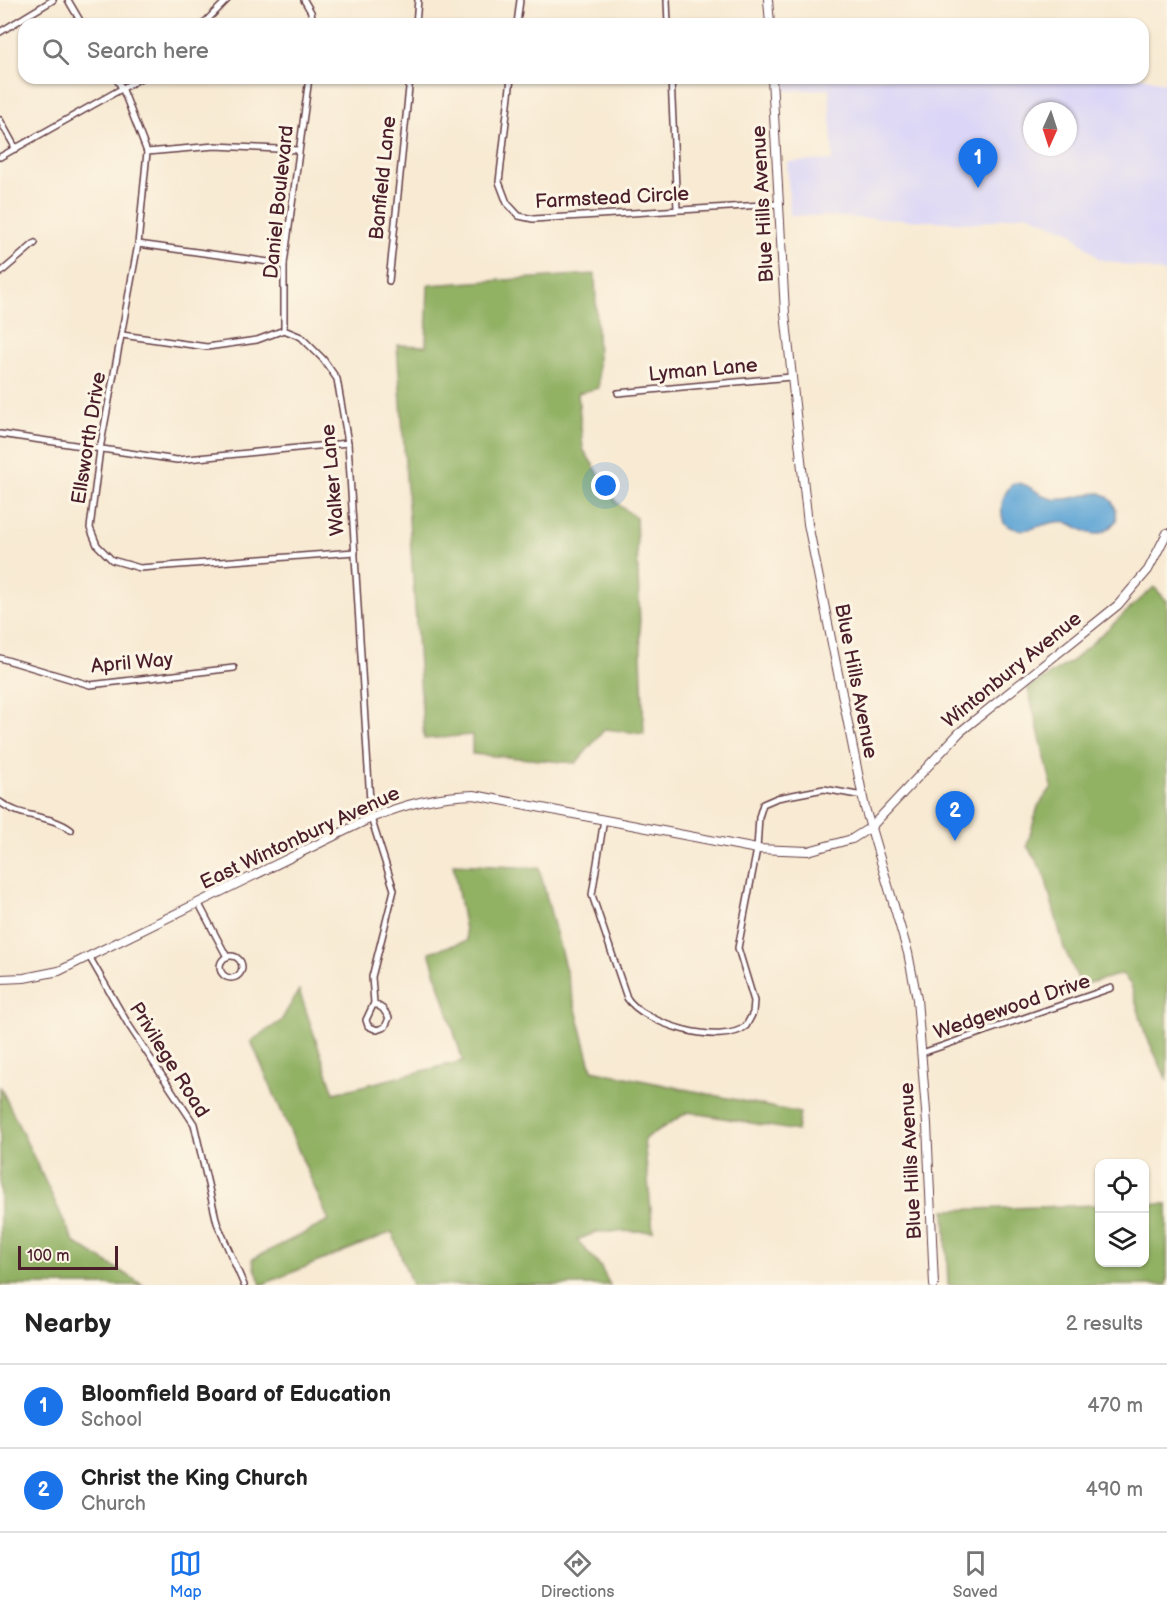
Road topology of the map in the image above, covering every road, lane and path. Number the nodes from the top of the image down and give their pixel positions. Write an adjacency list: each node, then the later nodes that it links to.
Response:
1 (53, 0): 9 (street)
2 (68, 0): 10 (street)
3 (227, 0): 11 (street)
4 (304, 0): 12 (street)
5 (418, 0): 13 (street)
6 (520, 0): 14 (street)
7 (667, 0): 15 (street)
8 (768, 0): 16 (main road)
9 (23, 18)
10 (78, 18)
11 (209, 18)
12 (312, 18)
13 (416, 18)
14 (518, 18)
15 (668, 18)
16 (770, 18)
17 (18, 21): 18 (street)
18 (0, 32)
19 (120, 84): 26 (street, Ellsworth Drive)
20 (132, 84): 26 (street)
21 (308, 84): 29 (street, Daniel Boulevard)
22 (409, 84): 38 (street, Banfield Lane)
23 (510, 84): 33 (street, Farmstead Circle)
24 (671, 84): 33 (street)
25 (772, 84): 32 (main road, Blue Hills Avenue)
26 (123, 90): 28 (street); 30 (street, Ellsworth Drive)
27 (0, 120): 28 (street)
28 (16, 149): 31 (street)
29 (299, 150): 30 (street); 36 (street, Daniel Boulevard)
30 (147, 153): 35 (street, Ellsworth Drive)
31 (0, 157)
32 (779, 204): 33 (street, Farmstead Circle); 41 (main road, Blue Hills Avenue)
33 (677, 209)
34 (35, 243): 37 (street)
35 (138, 244): 36 (street); 40 (street, Ellsworth Drive)
36 (284, 264): 39 (street, Daniel Boulevard)
37 (0, 273)
38 (389, 281)
39 (284, 330): 40 (street); 44 (street, Walker Lane)
40 (122, 335): 45 (street, Ellsworth Drive)
41 (791, 377): 42 (street, Lyman Lane); 50 (main road, Blue Hills Avenue)
42 (618, 393)
43 (0, 435): 45 (street)
44 (348, 443): 45 (street); 47 (street, Walker Lane)
45 (100, 449): 47 (street, Ellsworth Drive)
46 (1167, 533): 54 (main road, Wintonbury Avenue)
47 (355, 552): 52 (street, Walker Lane)
48 (0, 658): 49 (street, April Way)
49 (234, 668)
50 (863, 796): 54 (main road, Blue Hills Avenue); 56 (street)
51 (0, 802): 55 (street)
52 (371, 818): 53 (main road, East Wintonbury Avenue); 57 (main road, East Wintonbury Avenue); 62 (street, Walker Lane)
53 (604, 819): 56 (main road, East Wintonbury Avenue); 56 (street)
54 (871, 827): 56 (main road, East Wintonbury Avenue); 63 (main road, Blue Hills Avenue)
55 (72, 830)
56 (757, 849)
57 (199, 904): 58 (street); 59 (main road, East Wintonbury Avenue)
58 (227, 957): 58 (street)
59 (90, 958): 60 (main road, East Wintonbury Avenue); 64 (street, Privilege Road)
60 (0, 979)
61 (1111, 988): 63 (street, Wedgewood Drive)
62 (374, 1003): 62 (street)
63 (922, 1053): 65 (main road, Blue Hills Avenue)
64 (244, 1285)
65 (934, 1285)

